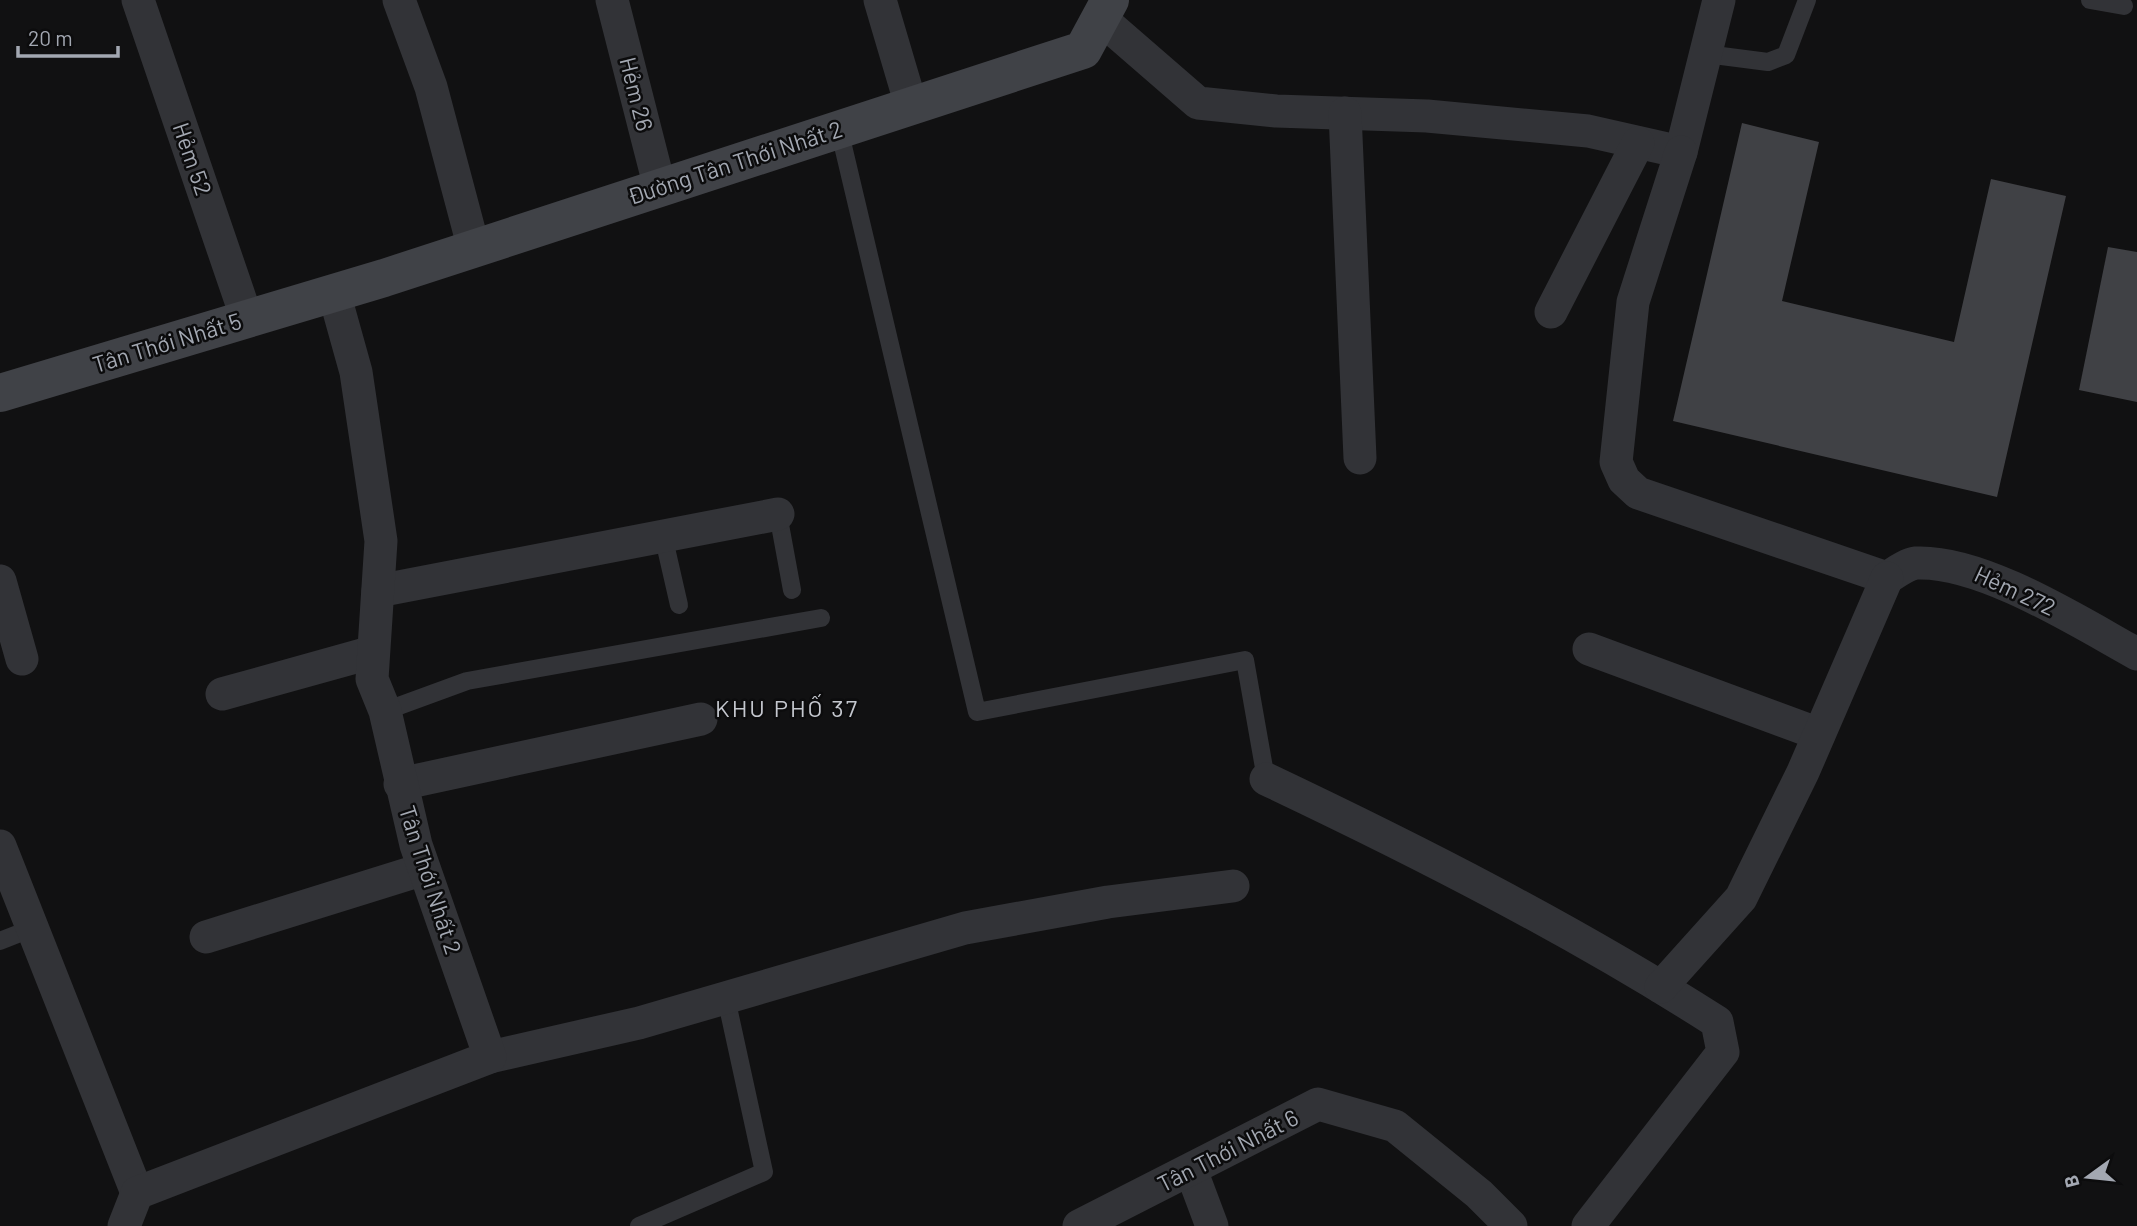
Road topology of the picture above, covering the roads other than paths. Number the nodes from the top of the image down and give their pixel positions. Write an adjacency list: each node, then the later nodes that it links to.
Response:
1 (138, 0): 20 (street, Hẻm 52)
2 (399, 0): 17 (street)
3 (612, 0): 16 (street, Hẻm 26)
4 (880, 0): 11 (street)
5 (1719, 0): 10 (street)
6 (1807, 0): 10 (lane)
7 (2090, 0): 8 (lane)
8 (2124, 6)
9 (1105, 9): 11 (street, Đường Tân Thới Nhất 2); 12 (street)
10 (1706, 54): 15 (street)
11 (911, 105): 13 (street, Đường Tân Thới Nhất 2)
12 (1345, 113): 14 (street); 22 (street)
13 (839, 129): 16 (street, Đường Tân Thới Nhất 2); 39 (lane)
14 (1638, 142): 15 (street); 19 (street)
15 (1681, 152): 25 (street)
16 (660, 188): 17 (street, Đường Tân Thới Nhất 2)
17 (474, 248): 18 (street, Đường Tân Thới Nhất 2)
18 (334, 293): 20 (street, Tân Thới Nhất 5); 28 (street, Tân Thới Nhất 2)
19 (1551, 312)
20 (247, 319): 21 (street, Tân Thới Nhất 5)
21 (0, 393)
22 (1360, 458)
23 (778, 514): 24 (street); 27 (lane)
24 (663, 535): 28 (street); 29 (lane)
25 (1887, 578): 33 (street, Hẻm 272); 38 (street)
26 (0, 581): 34 (street)
27 (792, 590)
28 (378, 591): 32 (street, Tân Thới Nhất 2)
29 (679, 605)
30 (821, 618): 36 (lane)
31 (1589, 649): 38 (street)
32 (373, 652): 35 (street); 36 (street, Tân Thới Nhất 2)
33 (2137, 654)
34 (22, 659)
35 (222, 694)
36 (385, 711): 40 (street, Tân Thới Nhất 2)
37 (701, 719): 40 (street)
38 (1819, 734): 47 (street)
39 (1266, 779): 47 (street)
40 (400, 784): 42 (street, Tân Thới Nhất 2)
41 (0, 846): 44 (street)
42 (424, 869): 45 (street); 49 (street, Tân Thới Nhất 2)
43 (1233, 886): 48 (street)
44 (33, 928): 46 (lane); 51 (street)
45 (206, 937)
46 (0, 941)
47 (1661, 987): 57 (street)
48 (726, 998): 49 (street); 53 (lane)
49 (491, 1057): 51 (street)
50 (1191, 1170): 54 (street, Tân Thới Nhất 6); 55 (street); 56 (street, Tân Thới Nhất 6)
51 (137, 1193): 52 (street)
52 (124, 1226)
53 (639, 1226)
54 (1079, 1226)
55 (1212, 1226)
56 (1511, 1226)
57 (1588, 1226)

